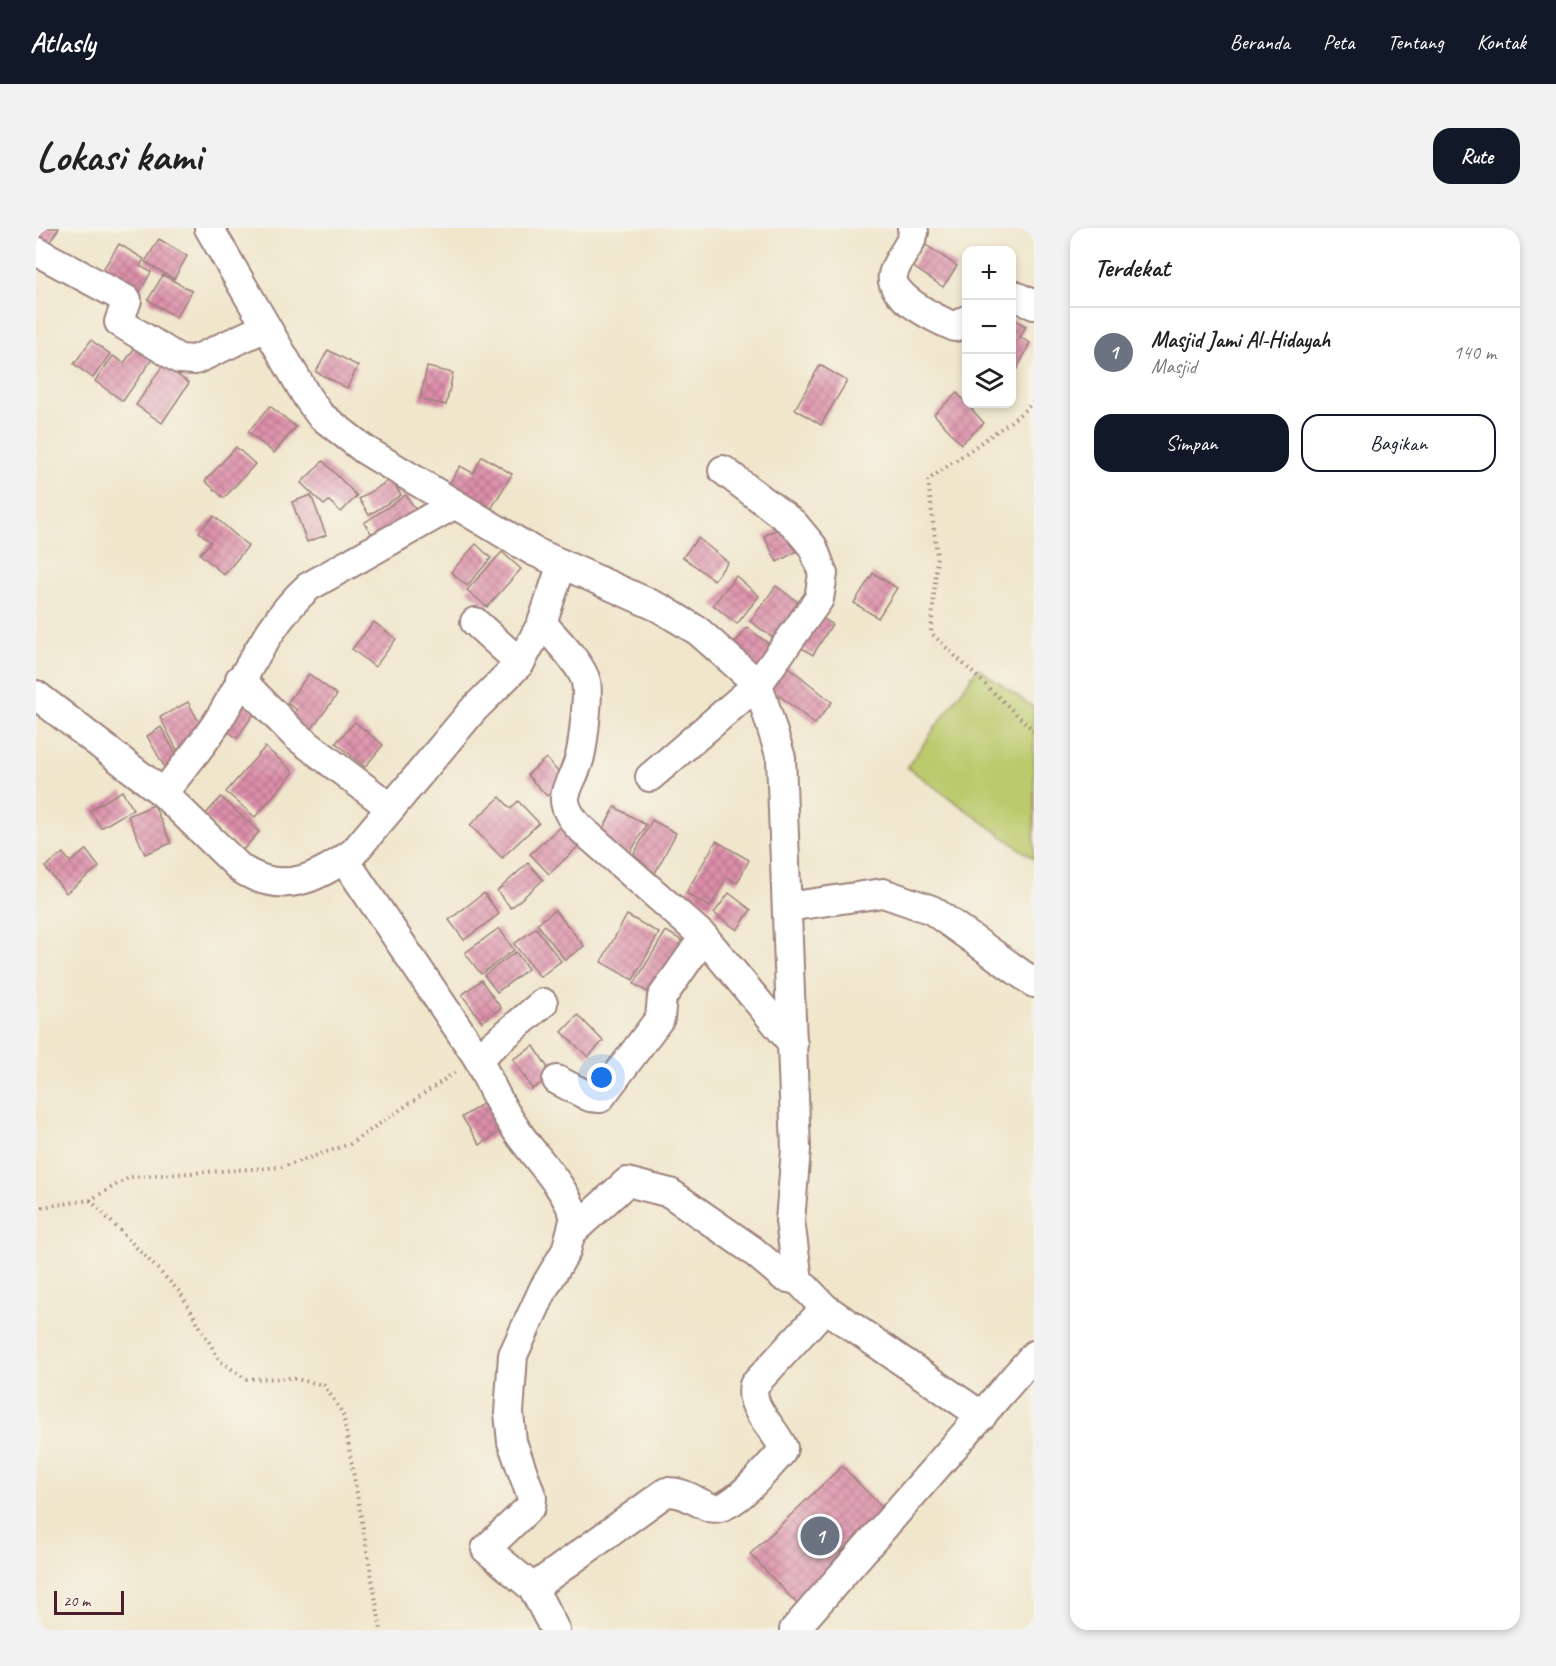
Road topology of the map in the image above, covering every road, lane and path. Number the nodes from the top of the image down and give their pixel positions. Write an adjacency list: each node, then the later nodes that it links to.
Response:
1 (209, 228): 7 (street)
2 (912, 228): 6 (street)
3 (36, 251): 7 (street)
4 (1016, 296): 5 (street)
5 (1034, 305)
6 (962, 323)
7 (266, 327): 10 (street)
8 (1034, 402): 18 (path)
9 (723, 470): 16 (street)
10 (455, 504): 11 (street); 15 (street)
11 (562, 564): 13 (street); 16 (street)
12 (475, 622): 14 (street)
13 (542, 623): 14 (street); 24 (street)
14 (520, 663): 21 (street)
15 (240, 679): 20 (street); 21 (street)
16 (758, 684): 19 (street); 23 (street)
17 (36, 695): 20 (street)
18 (1034, 731)
19 (650, 777)
20 (163, 793): 22 (street)
21 (391, 808): 22 (street)
22 (344, 859): 28 (street)
23 (787, 907): 25 (street); 27 (street)
24 (704, 936): 27 (street); 29 (street)
25 (1034, 983)
26 (543, 1003): 28 (street)
27 (793, 1044): 33 (street)
28 (478, 1058): 30 (path); 32 (street)
29 (557, 1080)
30 (90, 1200): 31 (path); 38 (path)
31 (36, 1208)
32 (573, 1230): 33 (street); 37 (street)
33 (798, 1280): 34 (street)
34 (825, 1308): 36 (street); 37 (street)
35 (1034, 1355): 36 (street)
36 (982, 1416): 40 (street)
37 (533, 1588): 39 (street)
38 (381, 1630)
39 (555, 1630)
40 (795, 1630)

